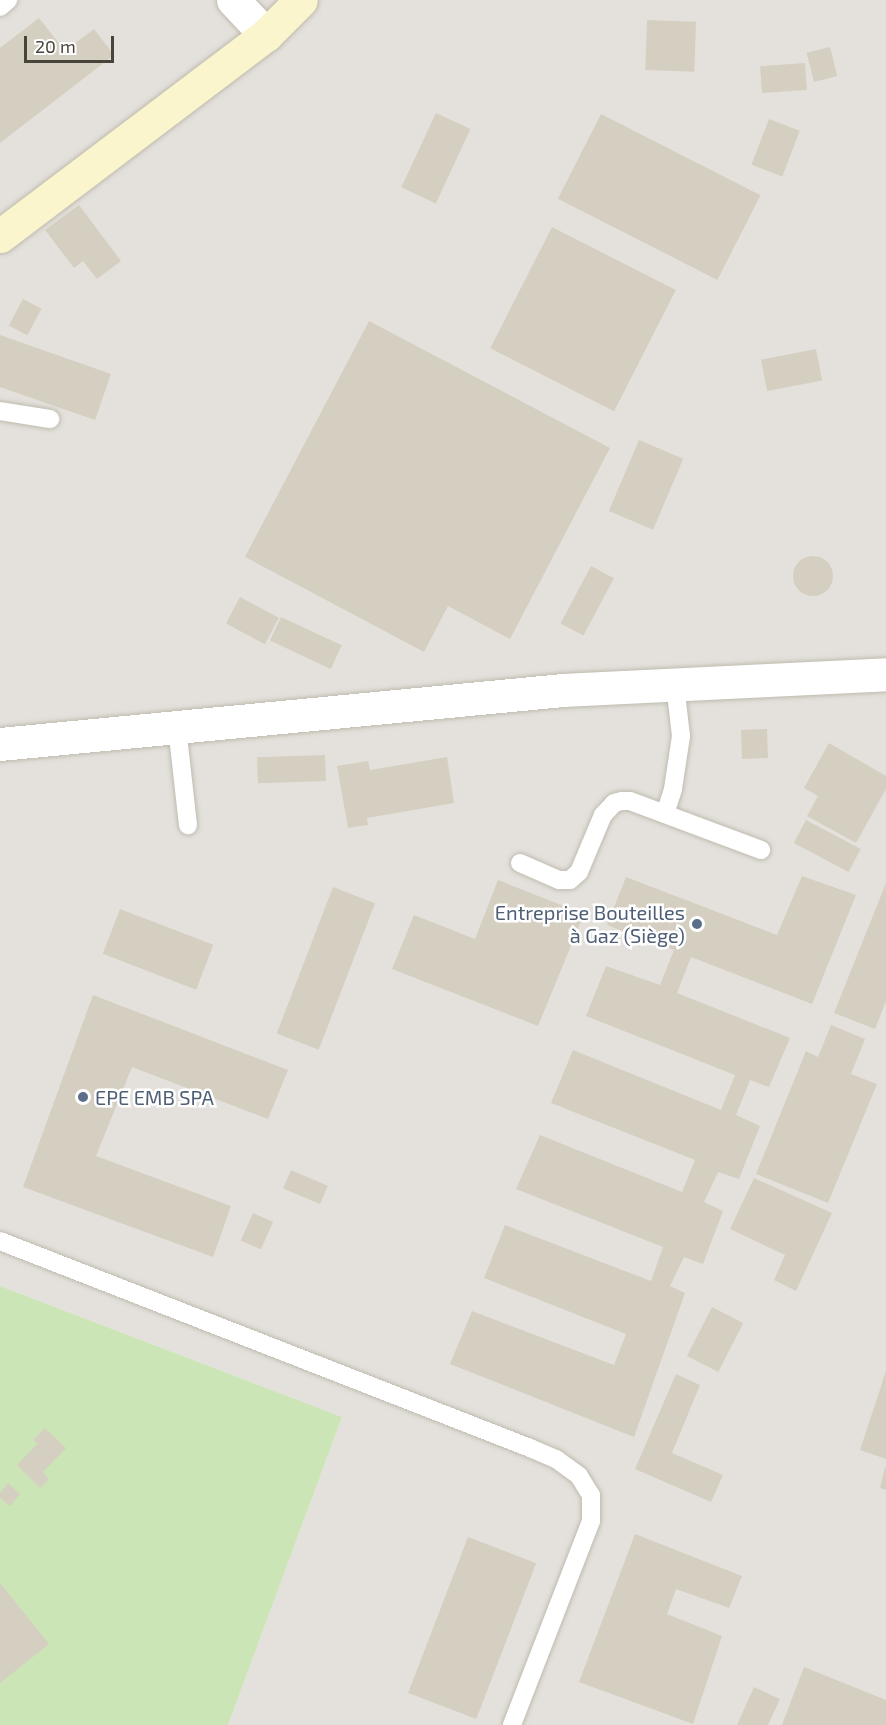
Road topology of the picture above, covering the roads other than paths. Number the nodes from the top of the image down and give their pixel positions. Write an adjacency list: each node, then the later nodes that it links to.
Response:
1 (8, 0): 4 (lane)
2 (233, 0): 5 (street)
3 (301, 0): 5 (main road)
4 (0, 7)
5 (266, 35): 6 (main road)
6 (0, 236)
7 (0, 411): 8 (lane)
8 (50, 419)
9 (886, 674): 10 (street)
10 (675, 684): 11 (street); 13 (lane)
11 (177, 727): 12 (street); 14 (lane)
12 (0, 744)
13 (665, 814): 15 (lane); 16 (lane)
14 (188, 825)
15 (761, 850)
16 (520, 863)
17 (0, 1241): 18 (lane)
18 (512, 1725)

